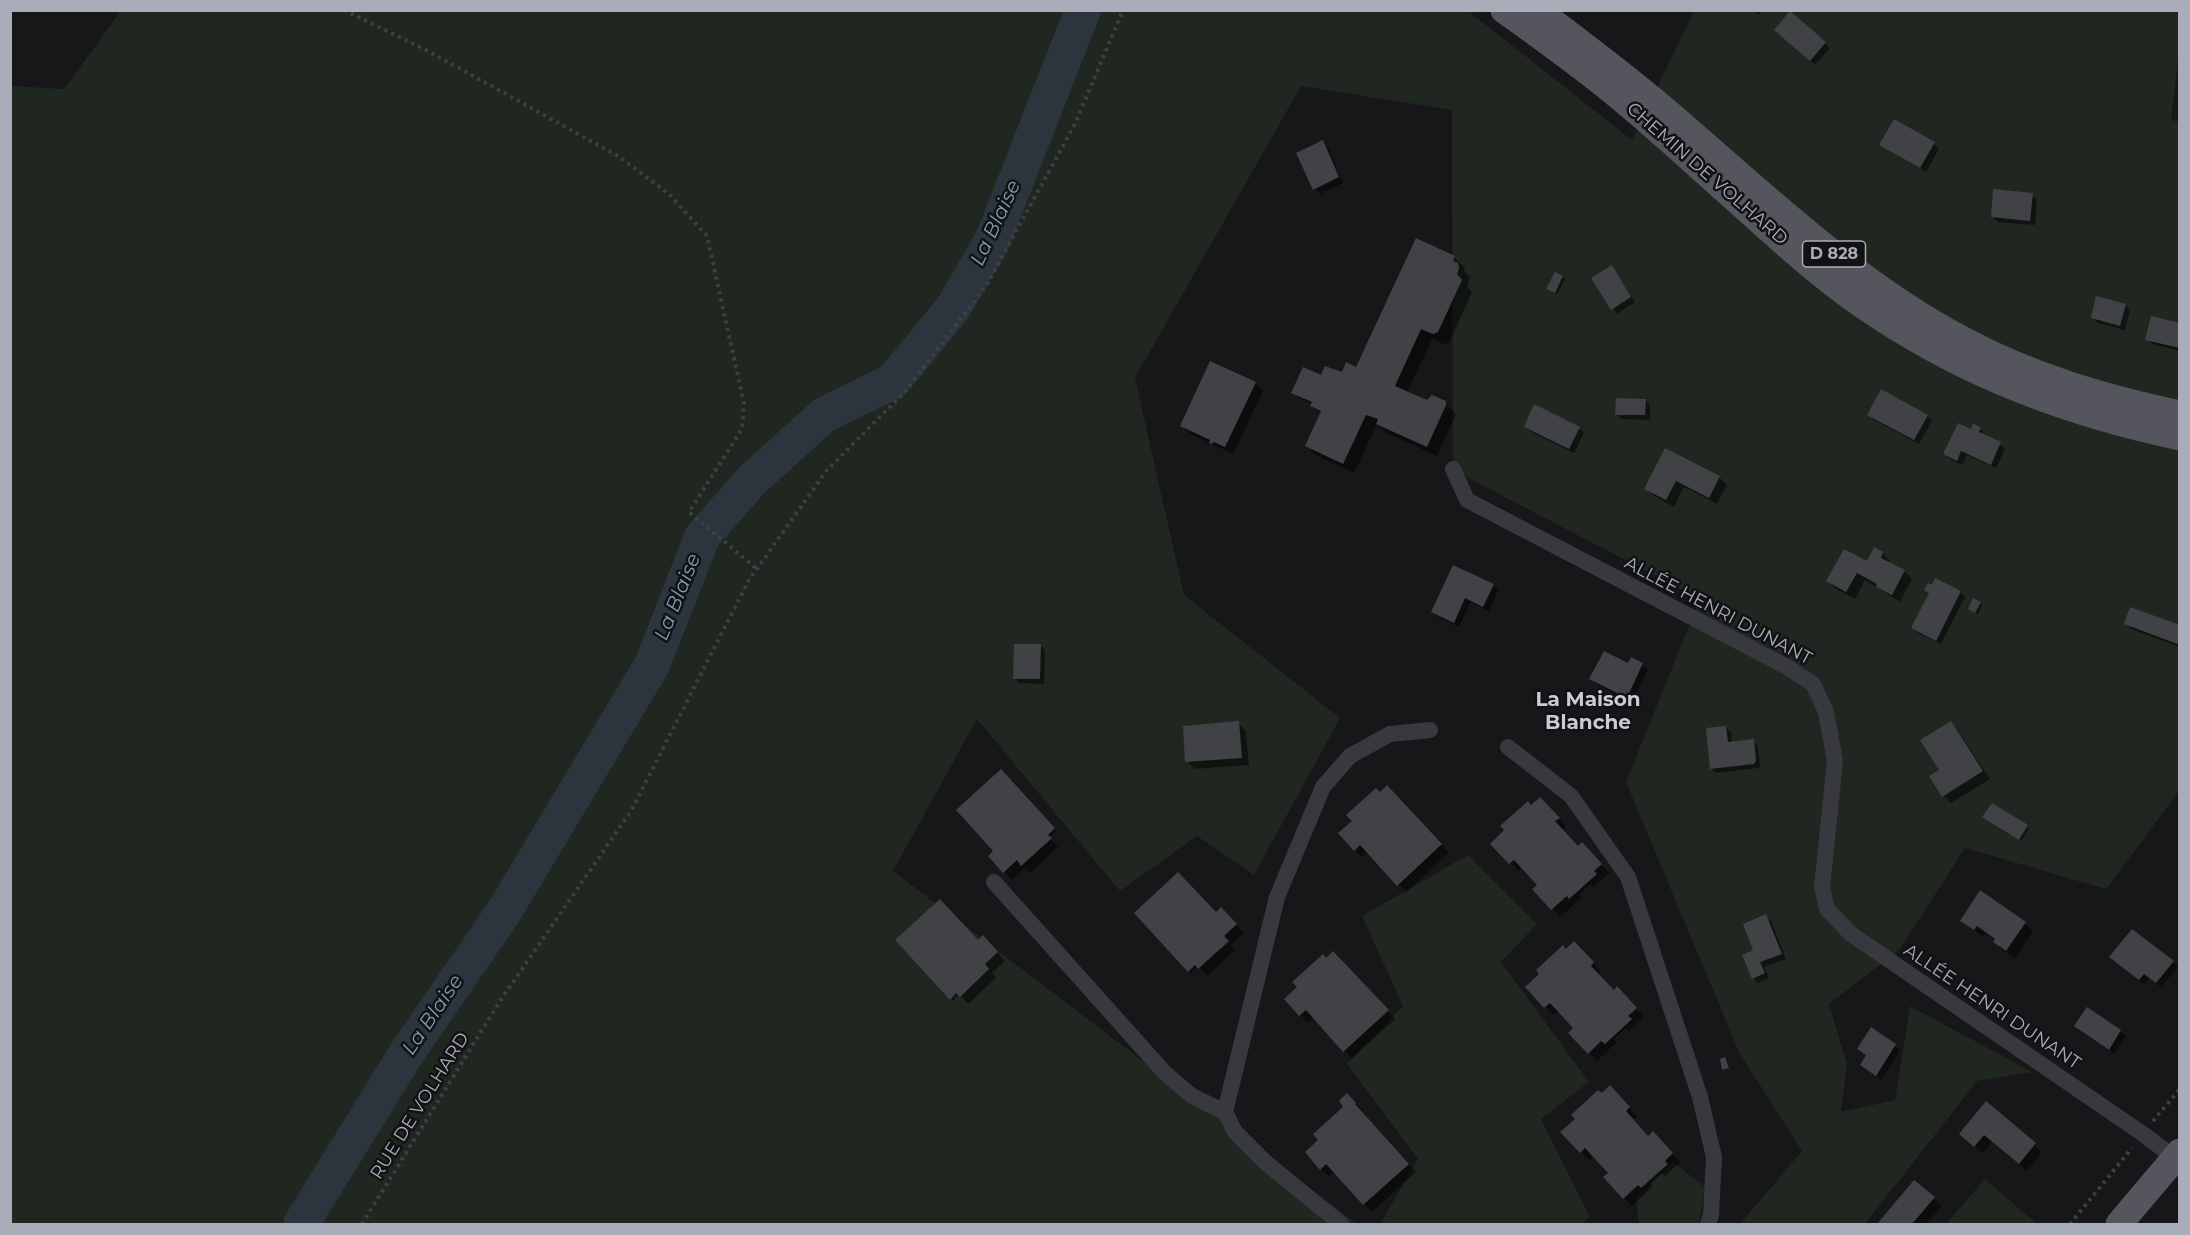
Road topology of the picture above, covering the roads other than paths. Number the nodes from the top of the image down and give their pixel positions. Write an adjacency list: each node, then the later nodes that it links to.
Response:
1 (1504, 10): 4 (main road, CHEMIN DE VOLHARD / D 828)
2 (1537, 10): 3 (main road, CHEMIN DE VOLHARD / D 828)
3 (2180, 414)
4 (2180, 437)
5 (1453, 469): 10 (street, ALLÉE HENRI DUNANT)
6 (1430, 730): 9 (street)
7 (1508, 747): 12 (street)
8 (994, 882): 9 (street)
9 (1225, 1112): 11 (street)
10 (2177, 1155): 13 (main road)
11 (1341, 1224)
12 (1708, 1224)
13 (2119, 1224)

